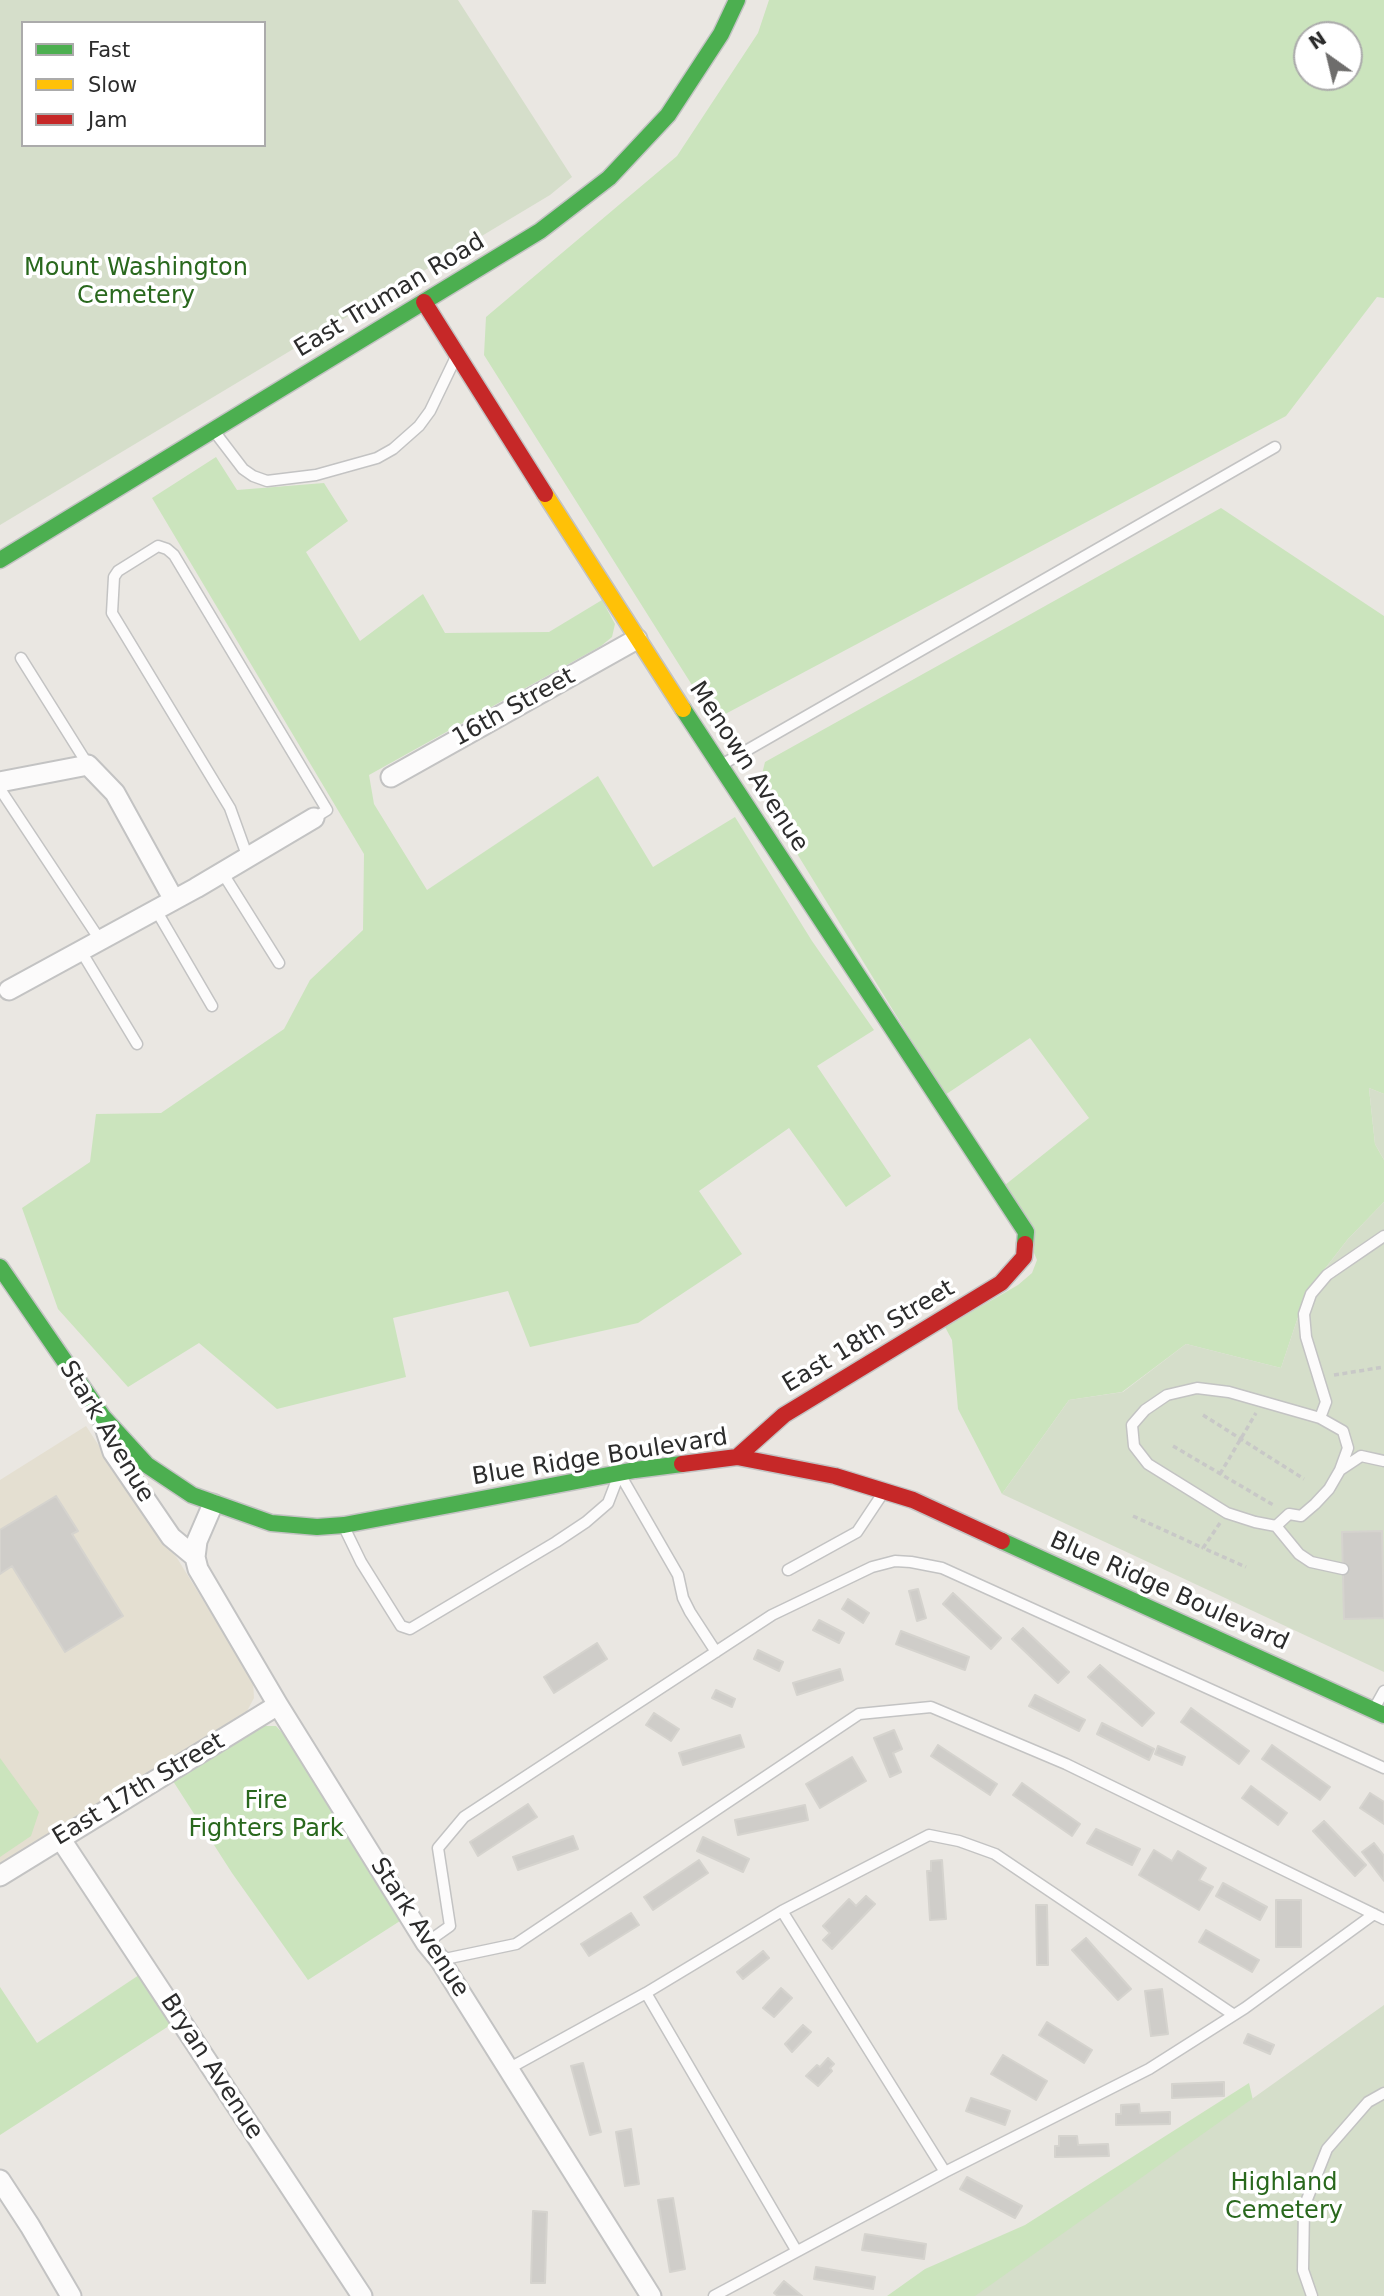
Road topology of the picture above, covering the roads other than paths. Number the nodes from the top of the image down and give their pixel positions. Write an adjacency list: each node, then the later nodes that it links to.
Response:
1 (737, 0): 2 (main road, East Truman Road)
2 (424, 302): 3 (main road, Menown Avenue); 4 (main road, East Truman Road)
3 (457, 354): 4 (lane); 7 (main road, Menown Avenue)
4 (214, 430): 6 (main road, East Truman Road)
5 (1275, 447): 10 (lane)
6 (0, 560)
7 (637, 639): 10 (main road, Menown Avenue); 11 (street, 16th Street)
8 (21, 658): 9 (lane)
9 (88, 765): 12 (street); 17 (street)
10 (720, 766): 26 (main road, Menown Avenue)
11 (391, 777)
12 (0, 782)
13 (0, 789): 19 (lane)
14 (314, 818): 15 (street); 15 (lane)
15 (248, 858): 16 (street)
16 (222, 872): 17 (street); 21 (lane)
17 (174, 900): 18 (street)
18 (156, 910): 19 (street); 23 (lane)
19 (100, 940): 20 (street)
20 (81, 951): 22 (street); 24 (lane)
21 (279, 963)
22 (9, 990)
23 (212, 1006)
24 (137, 1044)
25 (1384, 1236): 29 (lane)
26 (1024, 1257): 30 (main road, East 18th Street)
27 (0, 1267): 28 (main road, Stark Avenue)
28 (103, 1417): 35 (main road, Blue Ridge Boulevard); 38 (street, Stark Avenue)
29 (1320, 1418): 32 (lane); 37 (lane)
30 (737, 1457): 33 (main road, Blue Ridge Boulevard); 34 (main road, Blue Ridge Boulevard)
31 (1384, 1461): 32 (lane)
32 (1340, 1469): 37 (lane)
33 (620, 1473): 36 (main road, Blue Ridge Boulevard); 36 (lane); 41 (lane)
34 (884, 1491): 40 (lane); 44 (main road, Blue Ridge Boulevard)
35 (213, 1504): 36 (main road, Blue Ridge Boulevard); 38 (street)
36 (344, 1525)
37 (1276, 1526): 39 (lane)
38 (195, 1557): 43 (street, Stark Avenue)
39 (1343, 1569)
40 (788, 1570)
41 (716, 1652): 45 (lane); 50 (lane)
42 (1384, 1691): 44 (lane)
43 (278, 1705): 46 (street, East 17th Street); 50 (street, Stark Avenue)
44 (1379, 1712)
45 (1384, 1768)
46 (60, 1838): 47 (street, East 17th Street); 60 (street, Bryan Avenue)
47 (0, 1876)
48 (782, 1911): 52 (lane); 53 (lane); 56 (lane)
49 (1379, 1916): 51 (lane); 53 (lane)
50 (426, 1943): 51 (street, Stark Avenue)
51 (440, 1960): 54 (street, Stark Avenue)
52 (646, 1993): 54 (lane); 58 (lane)
53 (1234, 2015): 56 (lane)
54 (508, 2069): 61 (street, Stark Avenue)
55 (1384, 2093): 63 (lane)
56 (945, 2172): 58 (lane)
57 (0, 2180): 59 (street)
58 (796, 2250): 62 (lane)
59 (71, 2296)
60 (362, 2296)
61 (651, 2296)
62 (714, 2296)
63 (1312, 2296)

